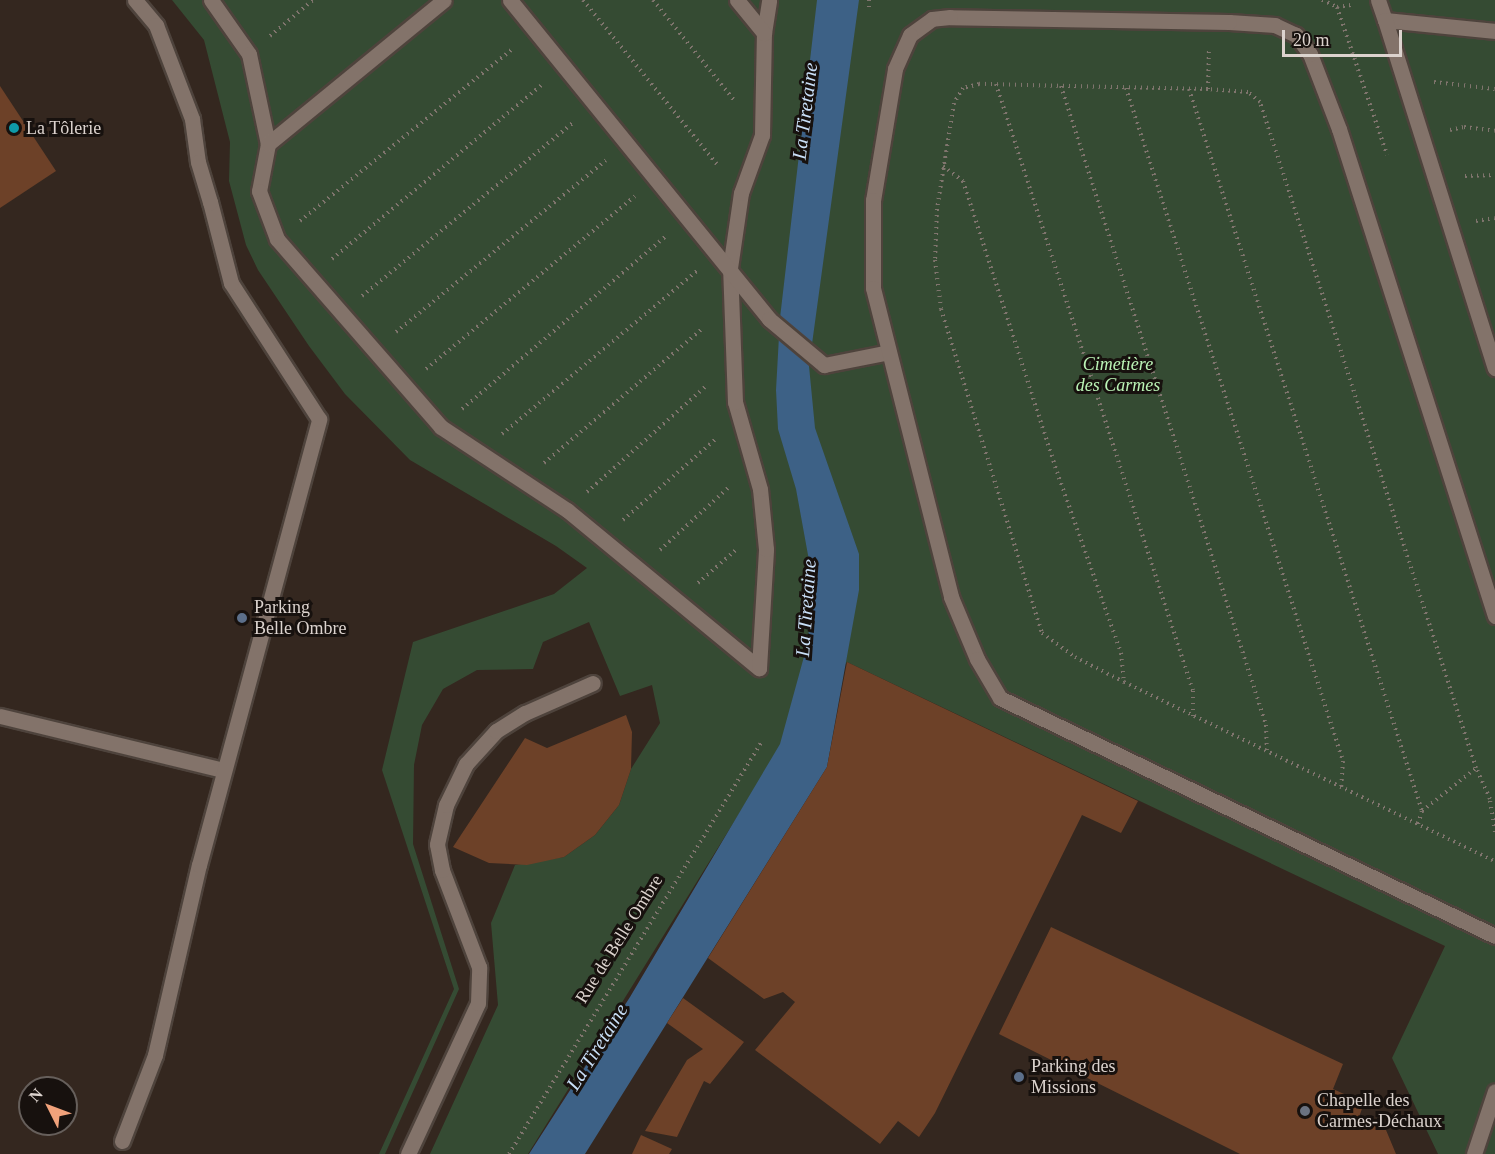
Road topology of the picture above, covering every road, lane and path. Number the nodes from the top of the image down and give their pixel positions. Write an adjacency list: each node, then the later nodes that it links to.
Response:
1 (135, 0): 68 (street)
2 (211, 0): 19 (street)
3 (313, 0): 19 (path)
4 (444, 0): 33 (street)
5 (510, 0): 16 (street)
6 (583, 0): 37 (path)
7 (653, 0): 30 (path)
8 (737, 0): 18 (street)
9 (769, 0): 18 (street)
10 (869, 0): 13 (path)
11 (1322, 0): 34 (path)
12 (1378, 0): 14 (street)
13 (869, 11)
14 (1385, 20): 17 (street); 22 (street)
15 (1210, 22): 26 (path); 46 (street); 60 (street)
16 (535, 30): 20 (street); 39 (path)
17 (1495, 32)
18 (764, 33): 30 (street)
19 (249, 54): 33 (street)
20 (565, 66): 28 (street); 42 (path)
21 (996, 84): 23 (path); 35 (path); 64 (path)
22 (1403, 85): 27 (path); 31 (street)
23 (1060, 86): 24 (path); 66 (path)
24 (1126, 88): 25 (path); 69 (path)
25 (1189, 89): 26 (path); 70 (path)
26 (1208, 89): 67 (path)
27 (1495, 89)
28 (596, 104): 32 (street); 44 (path)
29 (1495, 131): 31 (path)
30 (762, 135): 37 (street)
31 (1420, 138): 48 (street)
32 (627, 142): 36 (street); 45 (path)
33 (268, 144): 39 (street)
34 (1387, 155)
35 (942, 165): 61 (path); 61 (path)
36 (656, 178): 38 (street); 49 (path)
37 (741, 193): 41 (street)
38 (689, 217): 40 (street); 51 (path)
39 (277, 239): 42 (street)
40 (718, 254): 41 (street); 52 (path)
41 (730, 268): 43 (street); 46 (street)
42 (310, 278): 44 (street)
43 (731, 304): 47 (street); 54 (path)
44 (340, 314): 45 (street)
45 (373, 351): 49 (street)
46 (889, 352): 74 (street)
47 (733, 362): 50 (street); 55 (path)
48 (1495, 368)
49 (405, 387): 51 (street)
50 (740, 419): 53 (street); 57 (path)
51 (441, 427): 52 (street)
52 (480, 453): 54 (street)
53 (753, 465): 56 (street); 58 (path)
54 (523, 481): 55 (street)
55 (567, 510): 57 (street)
56 (764, 526): 59 (path); 59 (street)
57 (600, 540): 58 (street)
58 (637, 570): 59 (street)
59 (677, 602)
60 (1495, 616)
61 (1124, 682): 64 (path)
62 (593, 683): 77 (street)
63 (0, 716): 68 (street)
64 (1193, 716): 66 (path)
65 (760, 743): 78 (path, Rue de Belle Ombre)
66 (1267, 752): 69 (path)
67 (1476, 768): 70 (path); 72 (path)
68 (224, 770): 76 (street)
69 (1341, 787): 71 (path)
70 (1422, 811): 71 (path)
71 (1418, 824): 73 (path)
72 (1495, 832)
73 (1495, 861)
74 (1495, 936)
75 (1495, 1090): 79 (street)
76 (122, 1141)
77 (408, 1154)
78 (509, 1154)
79 (1474, 1154)

